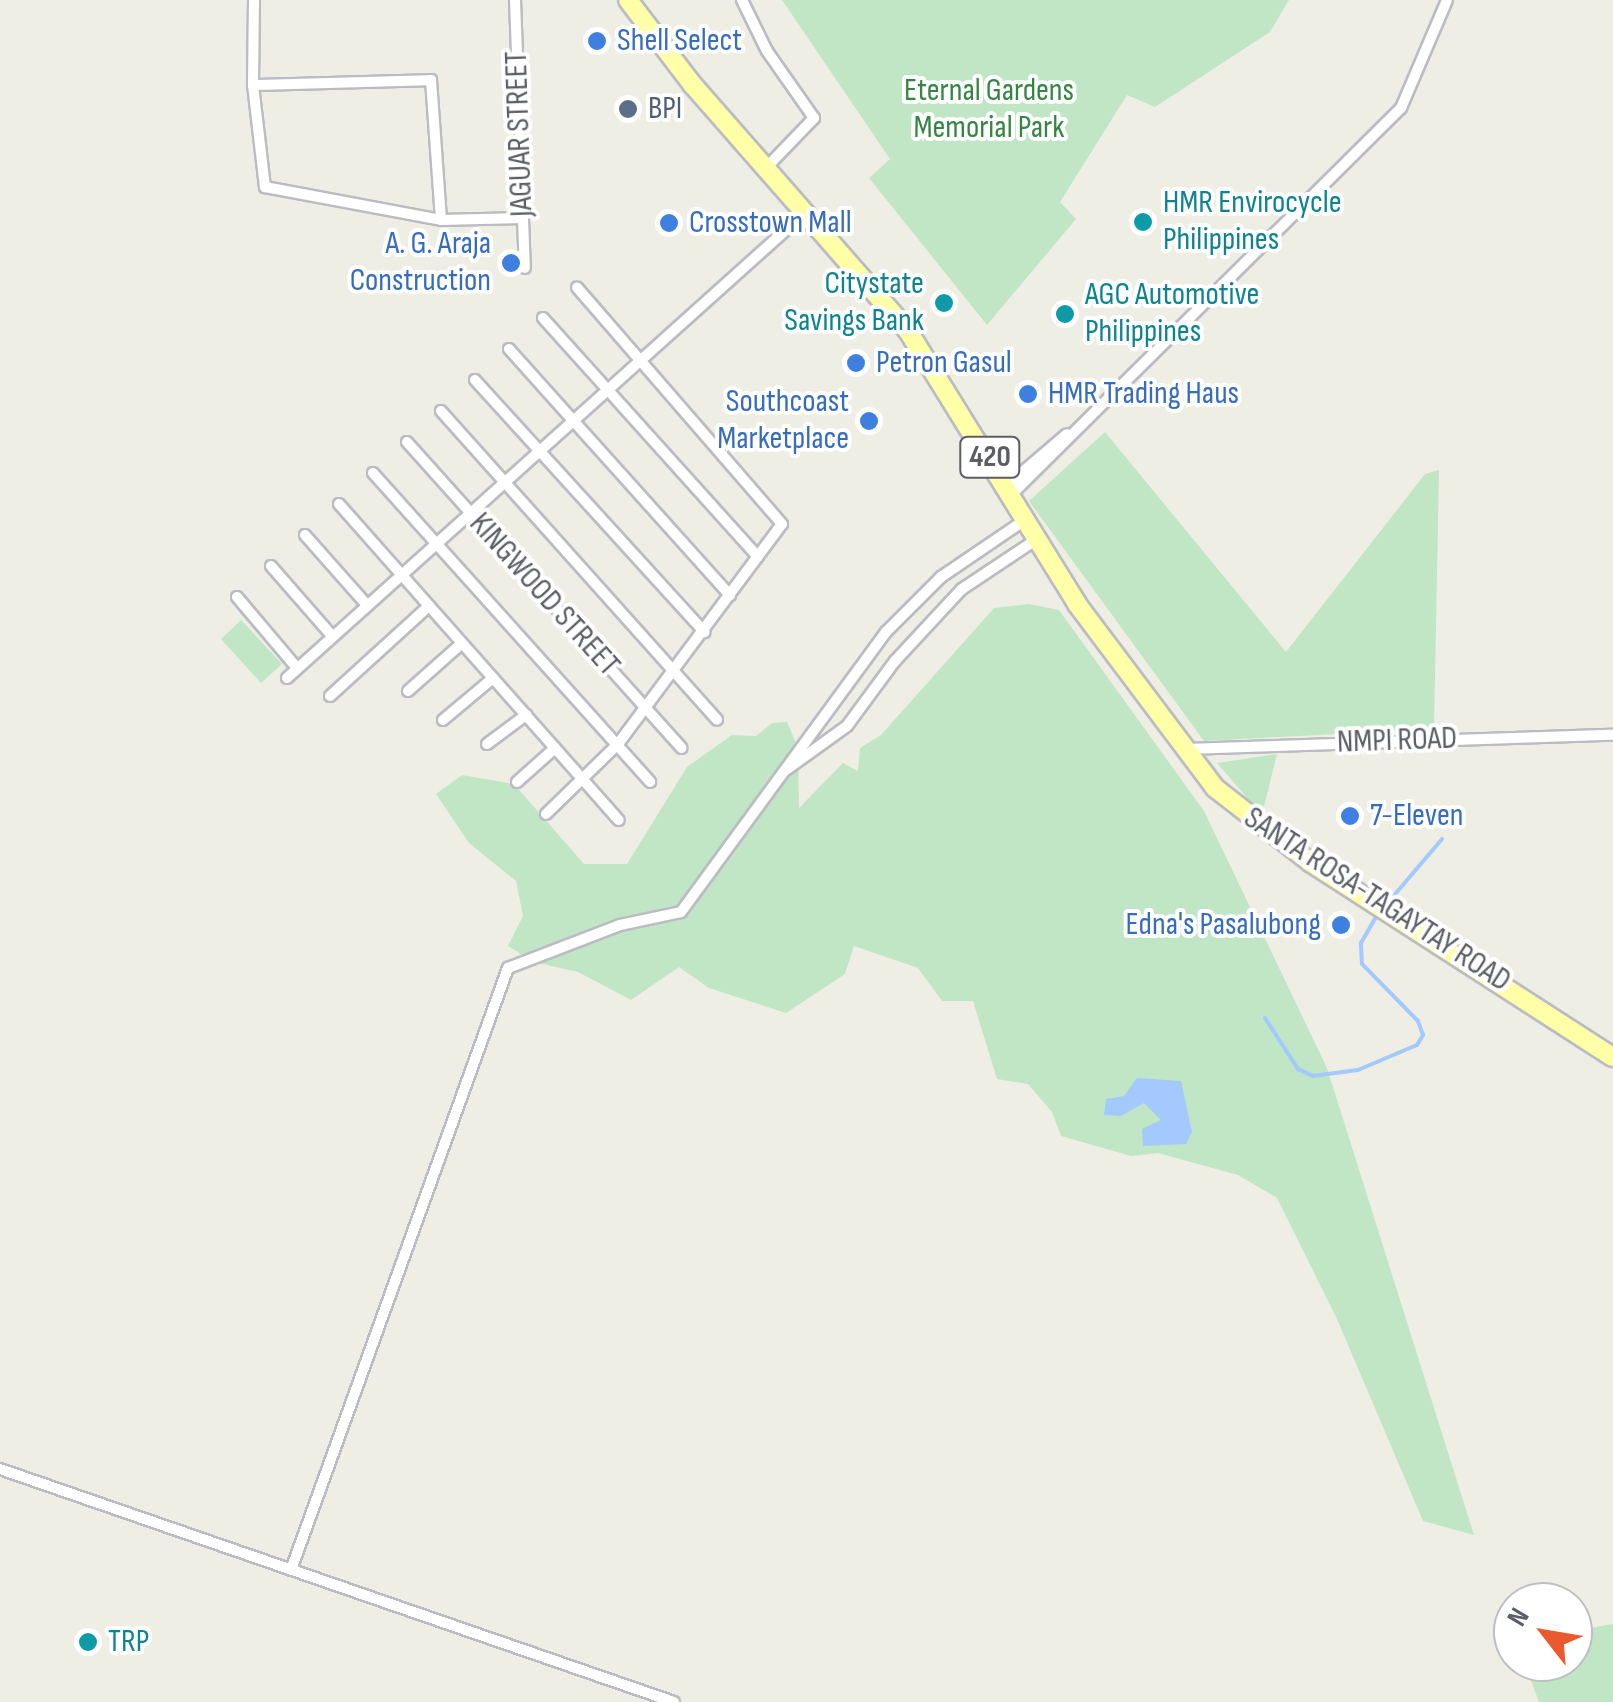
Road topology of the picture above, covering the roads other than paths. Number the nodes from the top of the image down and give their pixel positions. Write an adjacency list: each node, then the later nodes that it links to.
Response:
1 (254, 0): 6 (street)
2 (515, 0): 9 (street, JAGUAR STREET)
3 (628, 0): 7 (main road, SANTA ROSA-TAGAYTAY ROAD / 420)
4 (742, 0): 7 (street)
5 (1447, 0): 24 (street)
6 (253, 86): 10 (street); 10 (street)
7 (767, 168): 8 (main road, SANTA ROSA-TAGAYTAY ROAD / 420)
8 (808, 210): 15 (street); 24 (main road, SANTA ROSA-TAGAYTAY ROAD / 420)
9 (522, 218): 10 (street); 11 (street, JAGUAR STREET)
10 (441, 220)
11 (525, 268)
12 (578, 287): 15 (street)
13 (544, 318): 17 (street)
14 (510, 349): 19 (street)
15 (640, 357): 17 (street); 31 (street)
16 (475, 380): 21 (street)
17 (605, 388): 19 (street); 31 (street)
18 (441, 411): 23 (street)
19 (571, 419): 21 (street); 34 (street)
20 (407, 442): 26 (street, KINGWOOD STREET)
21 (537, 450): 23 (street); 38 (street)
22 (373, 473): 30 (street)
23 (503, 481): 26 (street); 42 (street)
24 (1008, 490): 27 (main road, SANTA ROSA-TAGAYTAY ROAD / 420)
25 (339, 504): 33 (street)
26 (469, 512): 30 (street); 47 (street, KINGWOOD STREET)
27 (1024, 520): 29 (main road, SANTA ROSA-TAGAYTAY ROAD / 420); 57 (street)
28 (305, 535): 36 (street)
29 (1036, 539): 56 (main road, SANTA ROSA-TAGAYTAY ROAD / 420); 57 (street)
30 (435, 542): 33 (street); 53 (street)
31 (758, 557): 34 (street)
32 (271, 566): 39 (street)
33 (400, 574): 36 (street); 37 (street)
34 (730, 595): 38 (street)
35 (237, 597): 41 (street)
36 (366, 604): 39 (street)
37 (429, 606): 40 (street); 46 (street)
38 (704, 632): 42 (street)
39 (332, 636): 41 (street)
40 (462, 643): 44 (street); 45 (street)
41 (297, 668): 43 (street)
42 (674, 670): 47 (street); 50 (street)
43 (287, 678)
44 (493, 678): 48 (street); 49 (street)
45 (408, 691)
46 (330, 696)
47 (644, 706): 53 (street); 55 (street, KINGWOOD STREET)
48 (526, 715): 52 (street); 54 (street)
49 (443, 720)
50 (717, 720)
51 (1613, 735): 56 (street, NMPI ROAD)
52 (487, 744)
53 (618, 744): 58 (street); 60 (street)
54 (555, 748): 58 (street); 59 (street)
55 (682, 748)
56 (1181, 749): 63 (main road, SANTA ROSA-TAGAYTAY ROAD / 420)
57 (777, 776): 65 (street)
58 (584, 778): 61 (street); 62 (street)
59 (518, 782)
60 (650, 782)
61 (546, 814)
62 (619, 820)
63 (1610, 1048)
64 (0, 1469): 65 (street)
65 (291, 1570): 66 (street)
66 (674, 1702)

